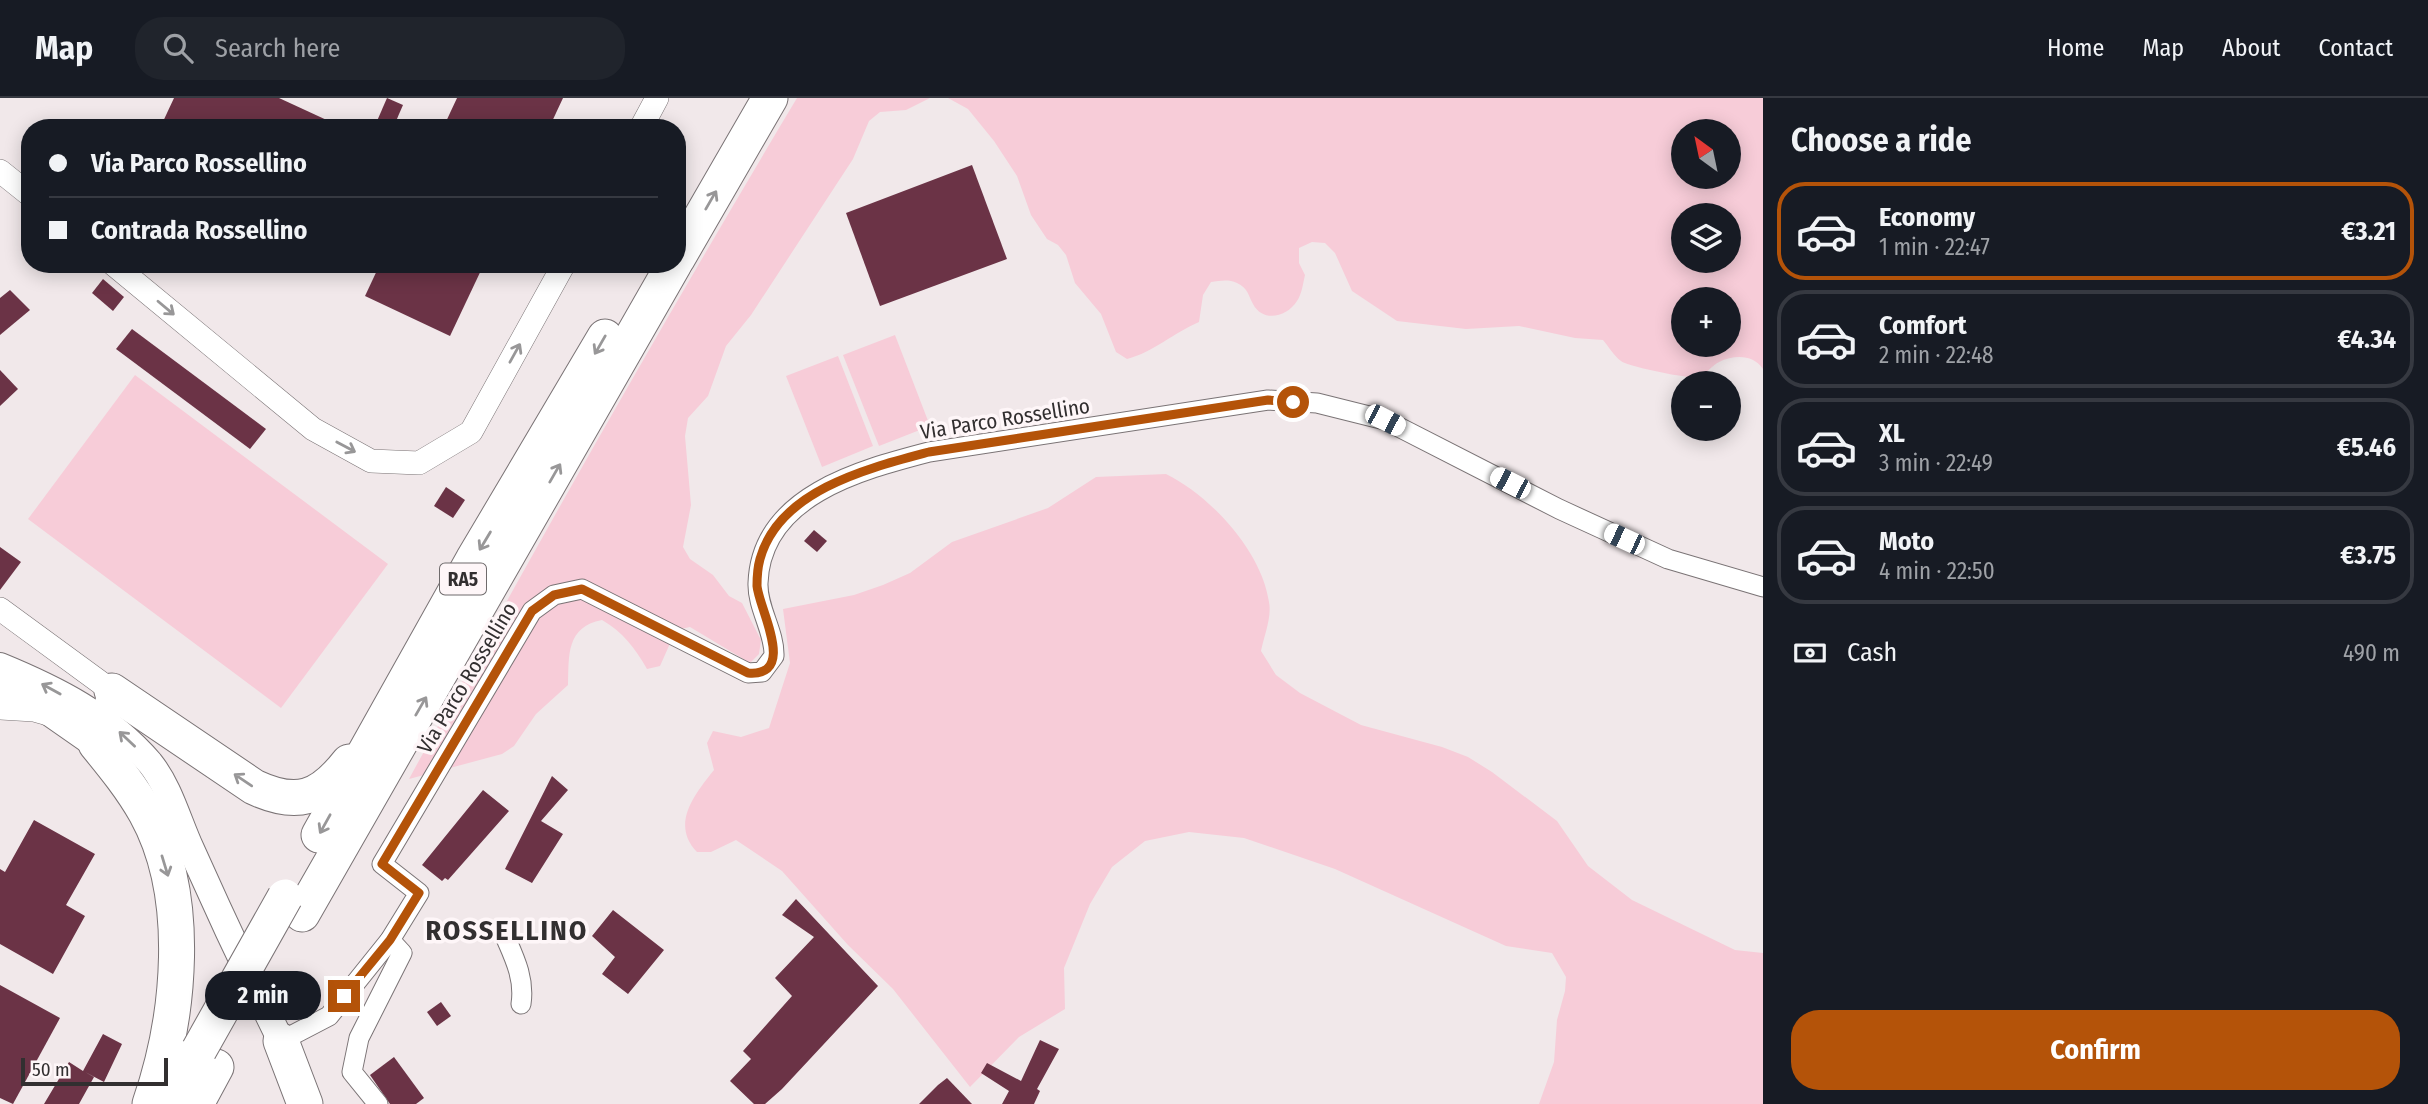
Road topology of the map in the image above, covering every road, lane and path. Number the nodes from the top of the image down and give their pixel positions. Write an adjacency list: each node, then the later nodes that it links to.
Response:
1 (657, 98): 4 (street)
2 (742, 98): 7 (highway)
3 (770, 98): 8 (highway, one-way to 3)
4 (646, 119)
5 (0, 171): 6 (street)
6 (21, 188)
7 (686, 194)
8 (686, 243)
9 (124, 273): 10 (street, one-way to 10)
10 (559, 273)
11 (641, 273): 18 (highway, RA5, one-way to 18)
12 (669, 273): 21 (highway, RA5, one-way to 12)
13 (1763, 587): 23 (street, Via Parco Rossellino)
14 (0, 609): 19 (street)
15 (0, 666): 19 (main road, one-way to 15)
16 (0, 685): 20 (main road)
17 (0, 708): 20 (street)
18 (389, 709): 19 (highway, RA5, one-way to 19); 21 (highway, RA5, one-way to 21)
19 (102, 717): 20 (main road); 25 (main road); 28 (highway, one-way to 28)
20 (65, 722)
21 (293, 906): 26 (highway, RA5, bridge)
22 (503, 934): 24 (street)
23 (390, 940): 25 (street); 27 (street)
24 (521, 1004)
25 (281, 1041): 31 (highway)
26 (207, 1058): 29 (highway, RA5); 30 (highway, RA5)
27 (352, 1072): 32 (street); 33 (street)
28 (150, 1104)
29 (167, 1104)
30 (196, 1104)
31 (305, 1104)
32 (360, 1104)
33 (378, 1104)

